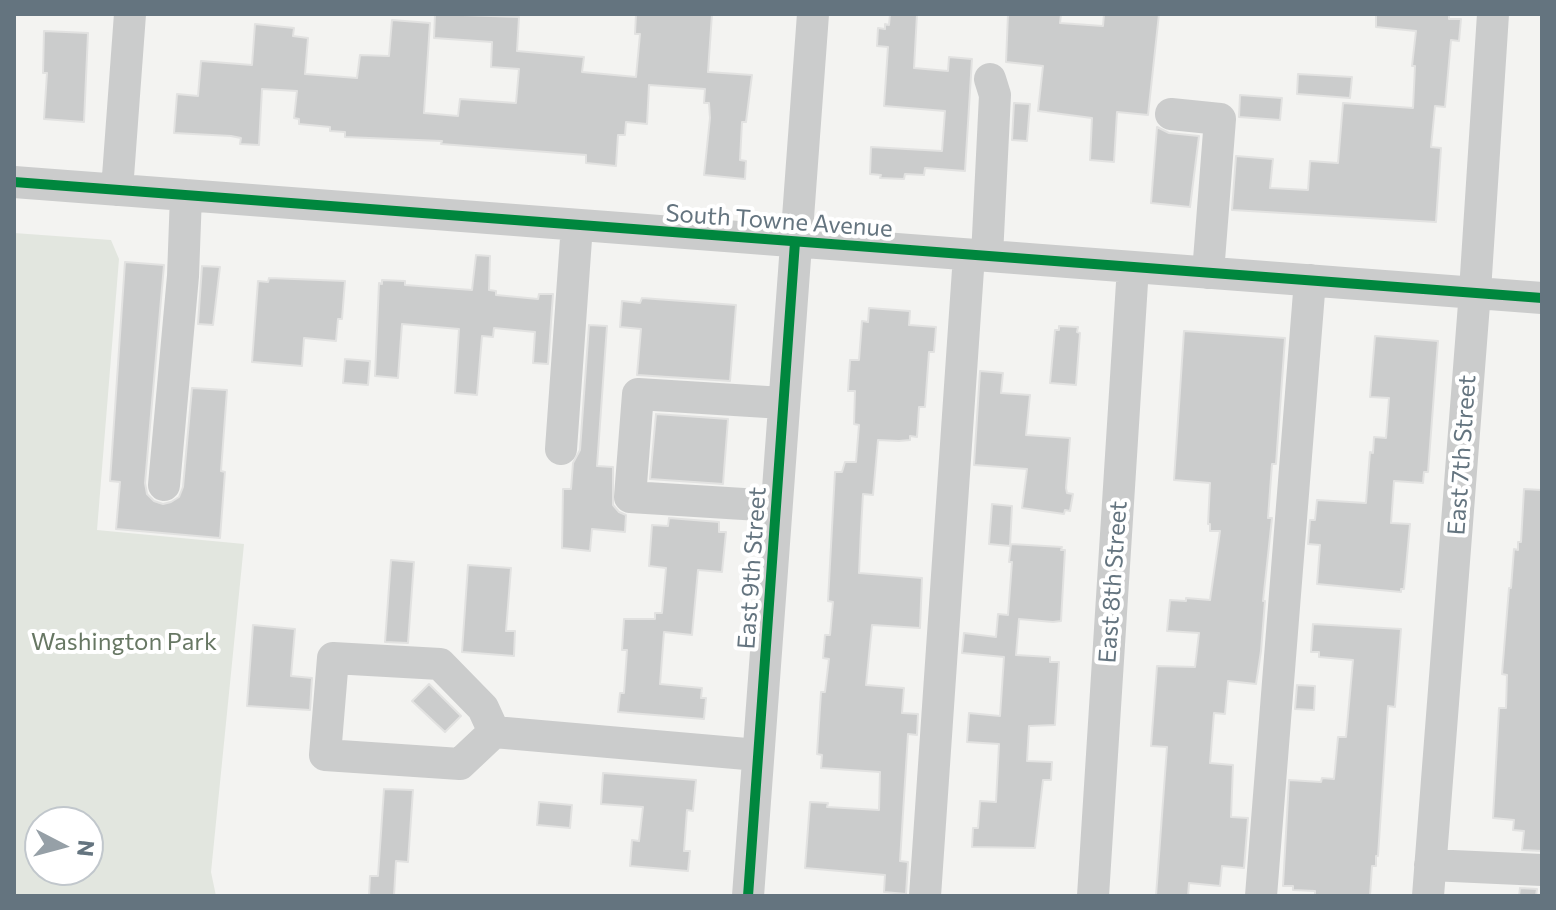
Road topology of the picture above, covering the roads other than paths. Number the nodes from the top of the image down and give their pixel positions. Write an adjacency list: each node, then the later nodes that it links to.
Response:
1 (130, 14): 7 (street)
2 (813, 14): 10 (street, East 9th Street)
3 (1493, 14): 15 (street, East 7th Street)
4 (990, 79): 11 (street)
5 (1171, 114): 13 (street)
6 (14, 182): 7 (street, South Towne Avenue)
7 (117, 190): 8 (street, South Towne Avenue)
8 (186, 195): 9 (street, South Towne Avenue); 19 (street)
9 (577, 225): 10 (street, South Towne Avenue); 18 (street)
10 (795, 242): 11 (street, South Towne Avenue); 17 (street, East 9th Street)
11 (978, 256): 12 (street, South Towne Avenue); 26 (street)
12 (1133, 267): 13 (street, South Towne Avenue); 27 (street, East 8th Street)
13 (1208, 273): 14 (street, South Towne Avenue)
14 (1310, 280): 15 (street, South Towne Avenue); 28 (street)
15 (1475, 291): 16 (street, South Towne Avenue); 24 (street, East 7th Street)
16 (1542, 298)
17 (783, 403): 20 (street, East 9th Street); 20 (street)
18 (561, 449)
19 (164, 485)
20 (776, 506): 22 (street, East 9th Street)
21 (494, 732): 21 (street); 22 (street)
22 (758, 755): 25 (street, East 9th Street)
23 (1542, 870): 24 (street)
24 (1429, 880)
25 (748, 896)
26 (925, 896)
27 (1093, 896)
28 (1261, 896)

